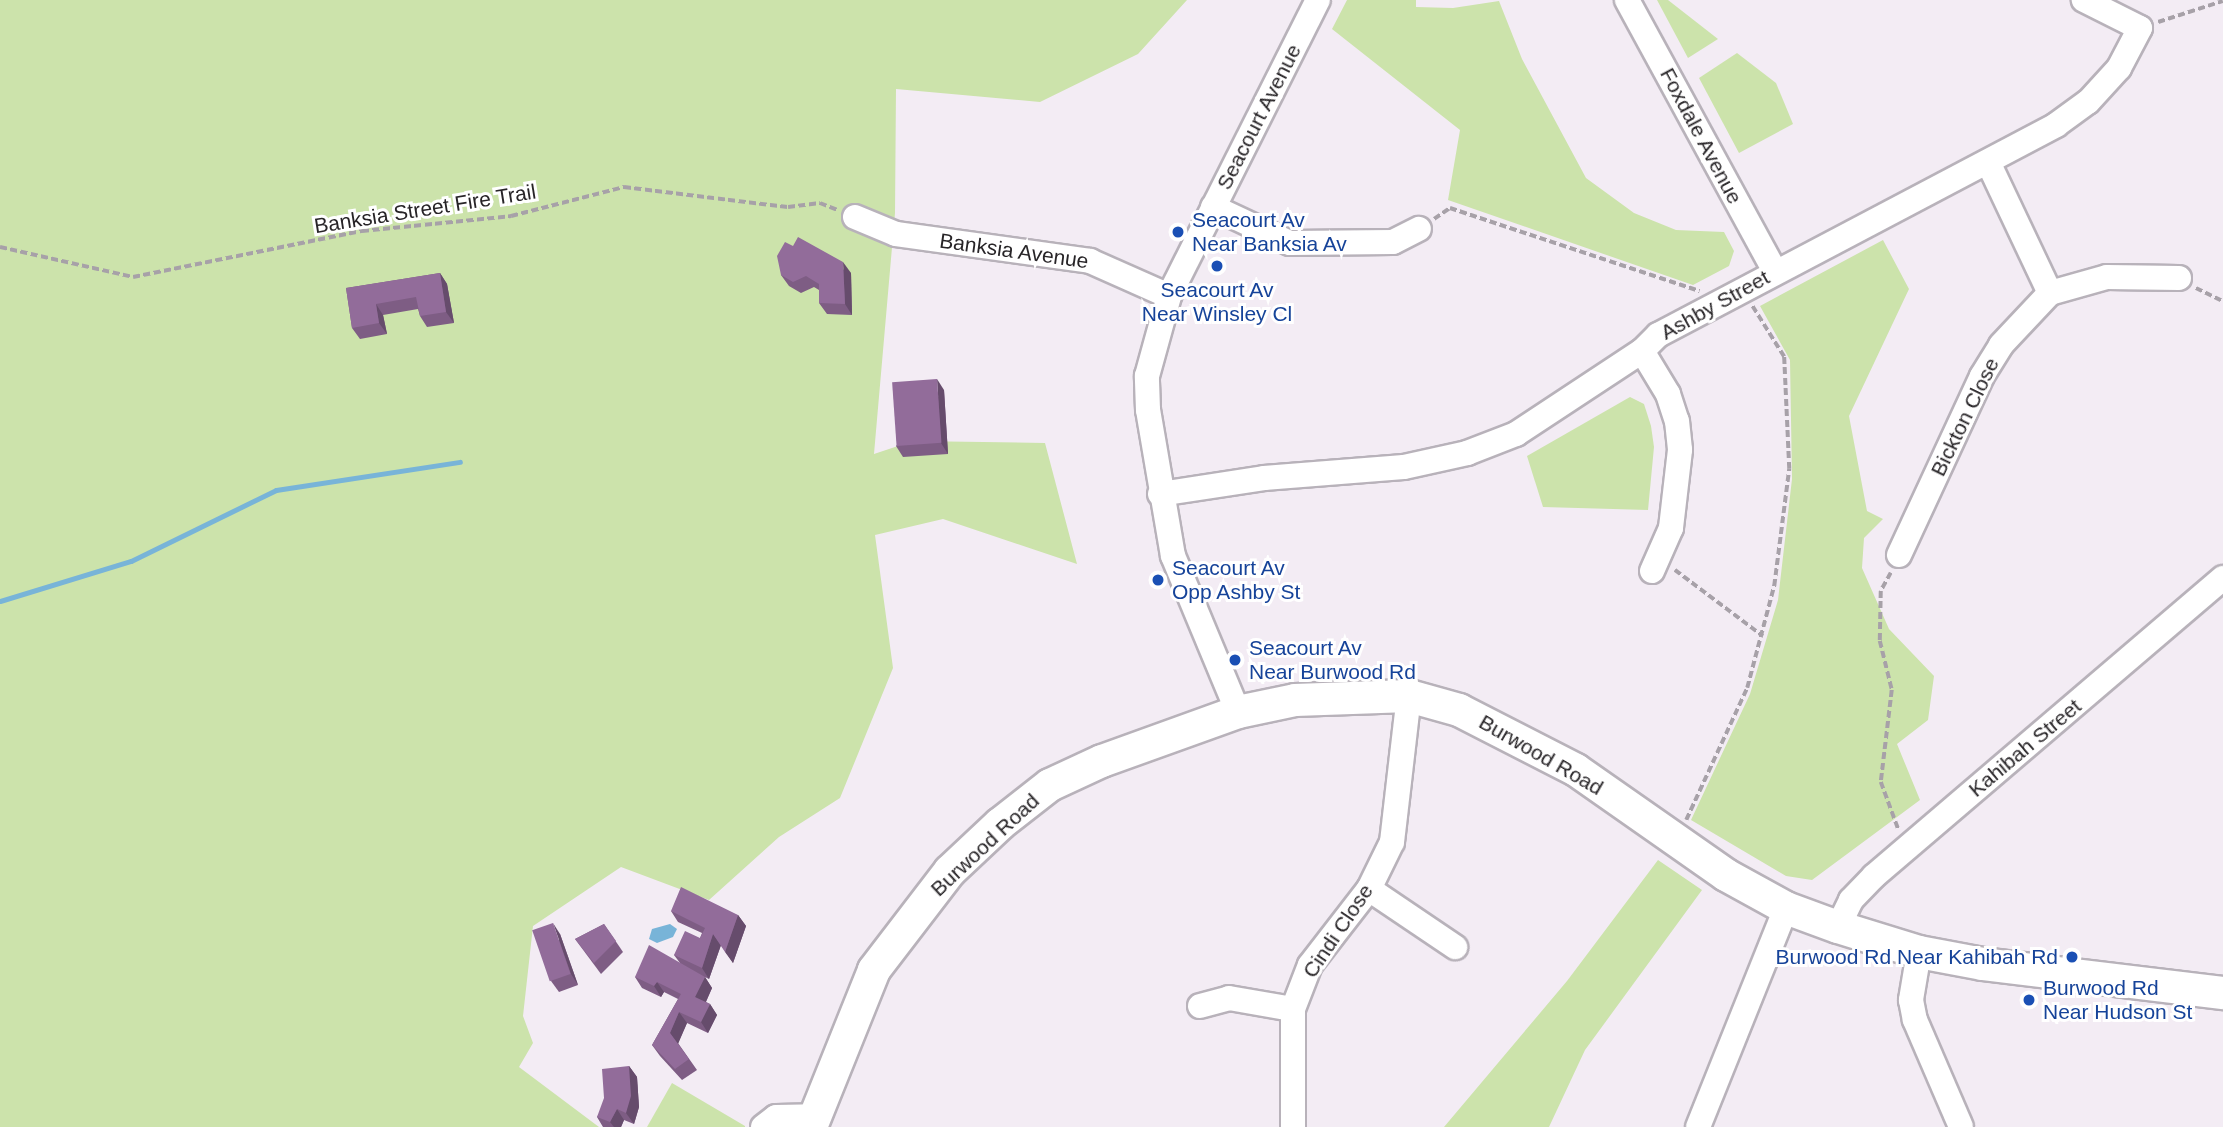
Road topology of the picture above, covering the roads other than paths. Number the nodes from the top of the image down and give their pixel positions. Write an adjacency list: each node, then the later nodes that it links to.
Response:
1 (1318, 0): 5 (street, Seacourt Avenue)
2 (1627, 0): 8 (street, Foxdale Avenue)
3 (2084, 0): 4 (street, Ashby Street)
4 (1988, 162): 8 (street, Ashby Street); 10 (street)
5 (1213, 207): 7 (street); 11 (street, Seacourt Avenue)
6 (855, 217): 11 (street, Banksia Avenue)
7 (1419, 229)
8 (1775, 272): 12 (street, Ashby Street)
9 (2179, 278): 10 (street)
10 (2050, 293): 14 (street, Bickton Close)
11 (1169, 296): 13 (street, Seacourt Avenue)
12 (1642, 351): 13 (street, Ashby Street); 15 (street)
13 (1160, 494): 18 (street, Seacourt Avenue)
14 (1899, 555)
15 (1652, 571)
16 (2223, 578): 21 (street, Kahibah Street)
17 (1409, 696): 18 (main road, Burwood Road); 19 (street, Cindi Close); 20 (main road, Burwood Road)
18 (1238, 712): 27 (main road, Burwood Road)
19 (1369, 889): 22 (street); 26 (street, Cindi Close)
20 (1786, 908): 21 (main road, Burwood Road); 30 (street)
21 (1838, 928): 23 (main road, Burwood Road)
22 (1455, 947)
23 (1919, 952): 24 (main road, Burwood Road); 31 (street)
24 (2223, 993)
25 (1200, 1006): 26 (street)
26 (1293, 1009): 29 (street, Cindi Close)
27 (813, 1122): 28 (street)
28 (763, 1127)
29 (1293, 1127)
30 (1698, 1127)
31 (1961, 1127)

